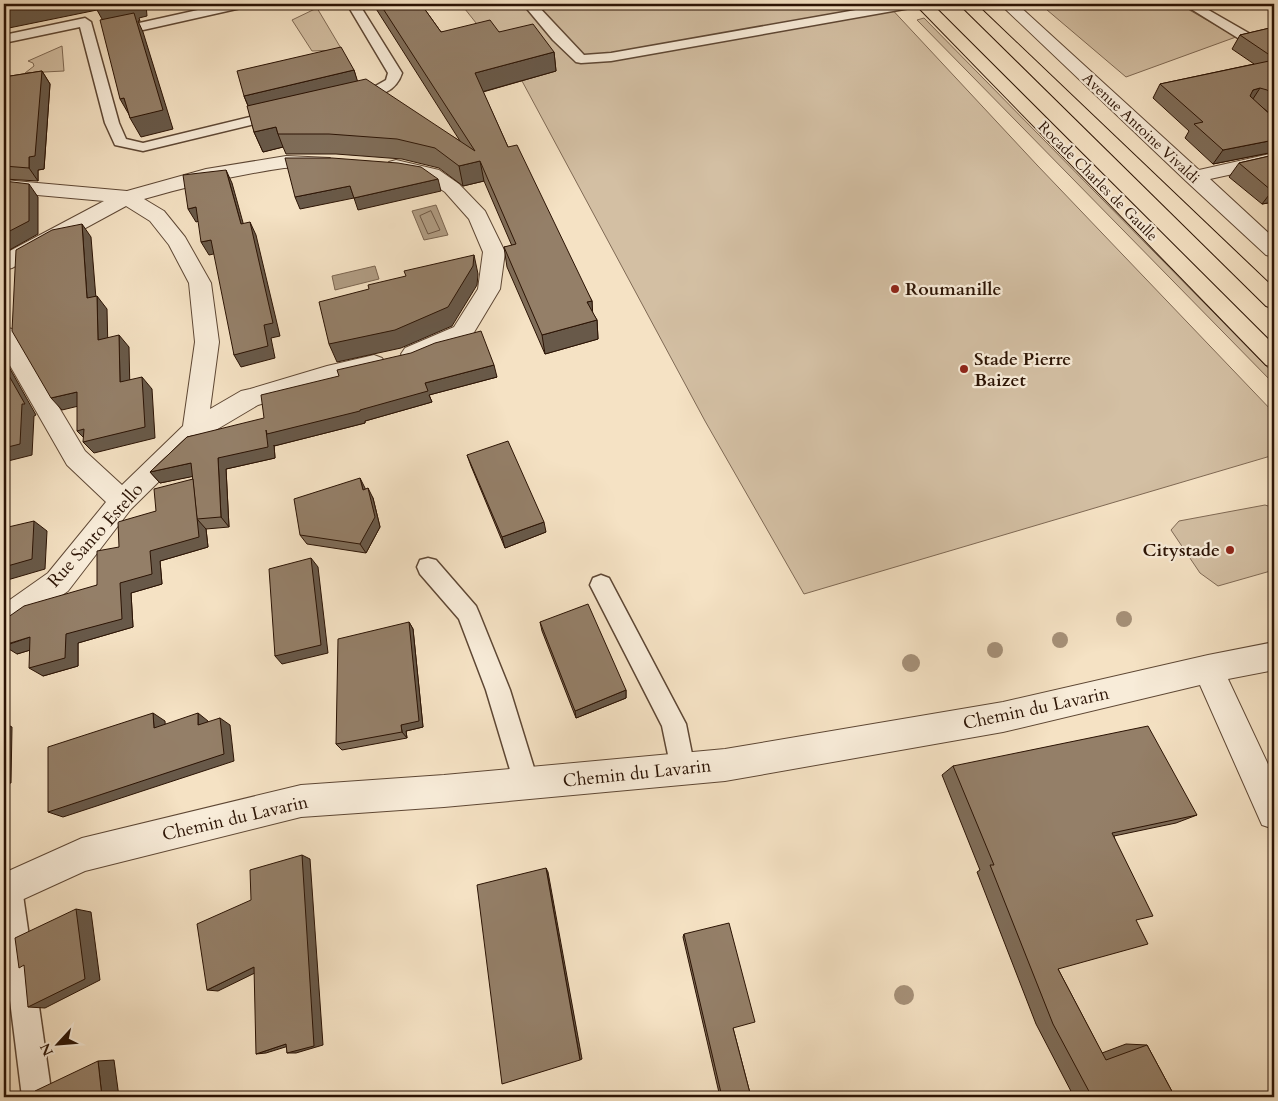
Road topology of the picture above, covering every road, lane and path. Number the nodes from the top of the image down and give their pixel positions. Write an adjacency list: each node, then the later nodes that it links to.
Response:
1 (241, 4): 10 (lane)
2 (353, 4): 12 (lane)
3 (529, 4): 4 (lane)
4 (910, 4)
5 (922, 4): 24 (main road, Rocade Charles de Gaulle)
6 (967, 4): 22 (main road, Rocade Charles de Gaulle)
7 (1008, 4): 17 (street, Avenue Antoine Vivaldi)
8 (1189, 4): 9 (lane)
9 (1274, 33)
10 (90, 38): 11 (lane); 13 (lane)
11 (4, 39)
12 (340, 100)
13 (293, 111)
14 (1274, 159): 17 (street)
15 (345, 162): 19 (street)
16 (374, 164): 25 (street, Rue Santo Estello)
17 (1193, 177): 20 (street, Avenue Antoine Vivaldi)
18 (4, 186): 19 (street)
19 (127, 197): 21 (street); 25 (street)
20 (1274, 250)
21 (4, 263)
22 (1274, 301)
23 (4, 334): 26 (street)
24 (1274, 359)
25 (195, 430): 26 (street, Rue Santo Estello)
26 (122, 501): 29 (street, Rue Santo Estello)
27 (428, 567): 33 (lane)
28 (600, 584): 32 (lane)
29 (4, 620)
30 (1274, 656): 31 (street, Chemin du Lavarin)
31 (1208, 669): 32 (street, Chemin du Lavarin); 34 (street)
32 (683, 769): 33 (street, Chemin du Lavarin)
33 (526, 784): 35 (street, Chemin du Lavarin)
34 (1274, 814)
35 (6, 890): 36 (lane)
36 (37, 1097)

